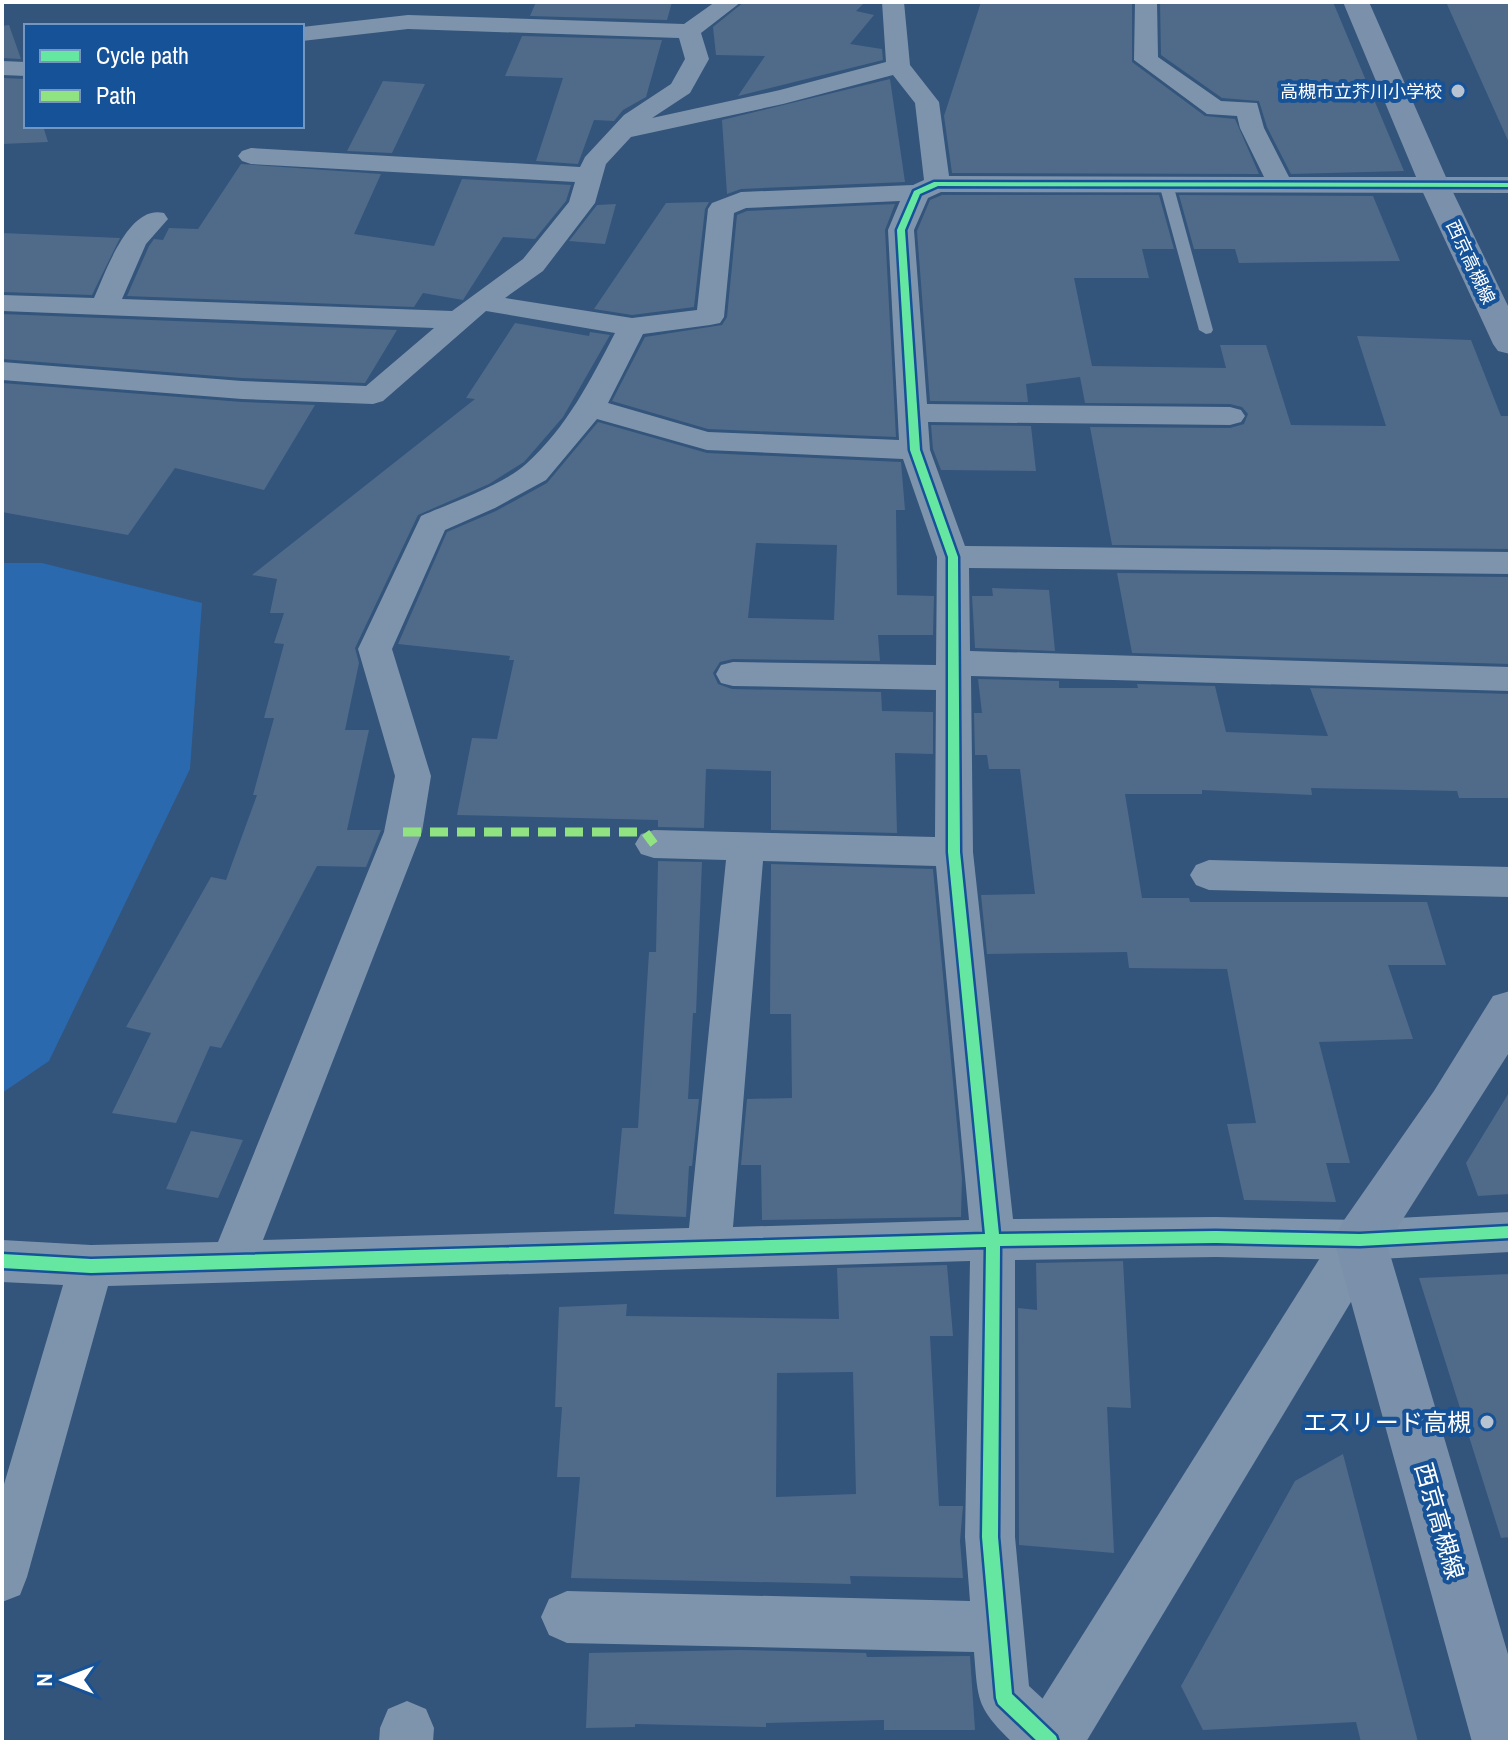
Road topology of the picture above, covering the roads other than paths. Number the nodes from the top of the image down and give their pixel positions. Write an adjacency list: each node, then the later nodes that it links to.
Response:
1 (730, 2): 5 (street)
2 (893, 2): 7 (street)
3 (1146, 2): 14 (street)
4 (1356, 2): 15 (main road, 西京高槻線)
5 (689, 31): 6 (street); 10 (street)
6 (304, 34)
7 (898, 66): 10 (street); 17 (street)
8 (2, 68): 9 (street)
9 (24, 69)
10 (622, 132): 12 (street)
11 (251, 156): 12 (street)
12 (591, 175): 21 (street)
13 (1166, 184): 14 (street); 17 (street); 23 (lane)
14 (1280, 184): 15 (street)
15 (1434, 184): 16 (street); 24 (main road, 西京高槻線)
16 (1510, 185)
17 (927, 188): 22 (street); 27 (street)
18 (155, 219): 20 (street)
19 (2, 303): 20 (street)
20 (104, 307): 21 (street)
21 (469, 311): 22 (street); 25 (street)
22 (632, 327): 26 (street)
23 (1206, 330)
24 (1510, 344)
25 (2, 371)
26 (591, 408): 29 (street); 46 (street)
27 (913, 413): 28 (street); 29 (street)
28 (1230, 416)
29 (915, 450): 30 (street)
30 (953, 557): 31 (street); 32 (street)
31 (1510, 563)
32 (953, 671): 33 (street); 34 (street); 37 (street)
33 (733, 674)
34 (1510, 679)
35 (654, 844): 36 (street)
36 (746, 846): 37 (street); 44 (street)
37 (954, 852): 42 (street)
38 (1209, 875): 39 (street)
39 (1510, 882)
40 (1510, 1010): 43 (main road)
41 (1510, 1232): 43 (street)
42 (993, 1240): 43 (street); 44 (street); 50 (street)
43 (1360, 1240): 51 (street); 52 (main road, 西京高槻線)
44 (709, 1248): 46 (street)
45 (2, 1261): 47 (street)
46 (232, 1262): 47 (street)
47 (91, 1266): 48 (street)
48 (2, 1577)
49 (567, 1617): 50 (street)
50 (998, 1627): 51 (street)
51 (1051, 1742)
52 (1503, 1742)

